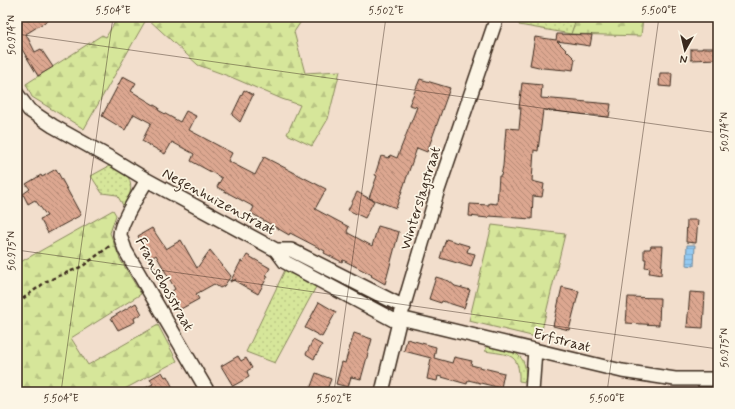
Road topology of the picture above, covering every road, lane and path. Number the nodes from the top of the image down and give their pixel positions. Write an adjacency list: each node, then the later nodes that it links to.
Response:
1 (497, 17): 6 (street, Winterslagstraat)
2 (17, 94): 3 (street)
3 (147, 180): 6 (street, Negenhuizenstraat); 9 (street, Fransebosstraat)
4 (117, 241): 5 (path)
5 (17, 303)
6 (401, 316): 7 (street, Erfstraat); 10 (street, Winterslagstraat)
7 (535, 350): 8 (street, Erfstraat); 11 (street)
8 (718, 379)
9 (208, 392)
10 (382, 392)
11 (532, 392)

